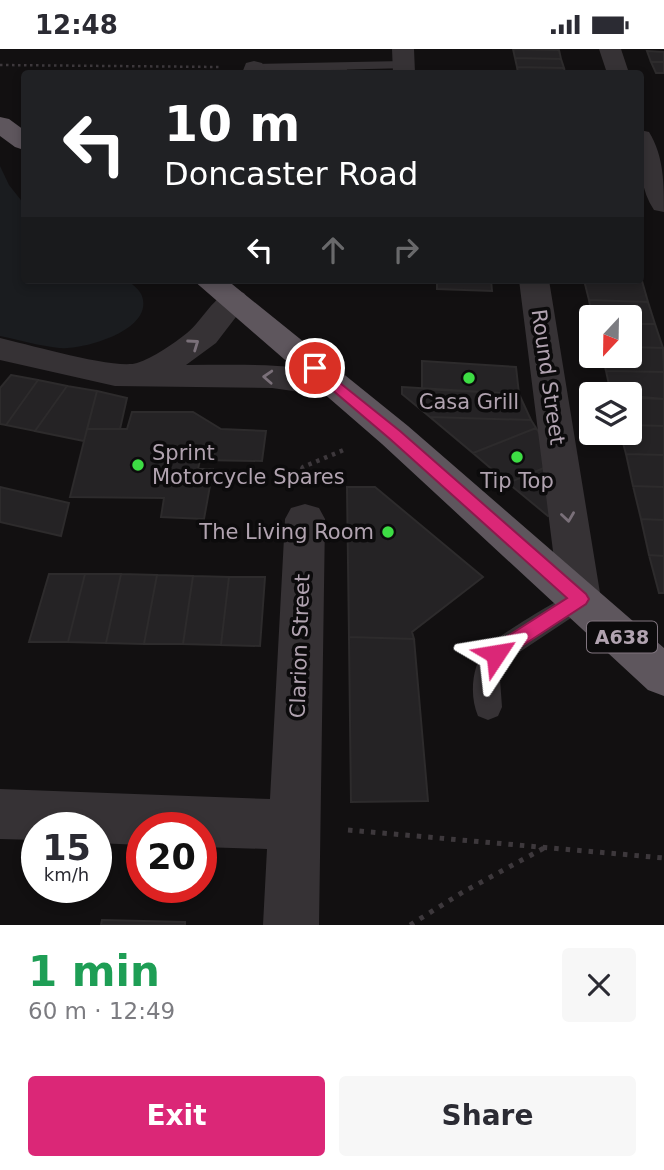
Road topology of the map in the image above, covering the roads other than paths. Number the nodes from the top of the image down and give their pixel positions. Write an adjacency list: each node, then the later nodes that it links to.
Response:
1 (610, 49): 4 (street)
2 (403, 63): 3 (lane)
3 (272, 70)
4 (617, 70)
5 (647, 140): 6 (street)
6 (664, 204)
7 (535, 284): 13 (street, Round Street, one-way to 13)
8 (220, 290): 10 (street, one-way to 8); 11 (highway, A638)
9 (0, 349): 10 (street)
10 (143, 375): 11 (street, one-way to 10)
11 (335, 385): 13 (highway, A638)
12 (305, 519): 17 (street, Clarion Street)
13 (580, 599): 14 (highway, A638); 15 (lane)
14 (664, 676)
15 (488, 706)
16 (0, 814): 17 (street)
17 (294, 825): 18 (street, Clarion Street)
18 (291, 925)

